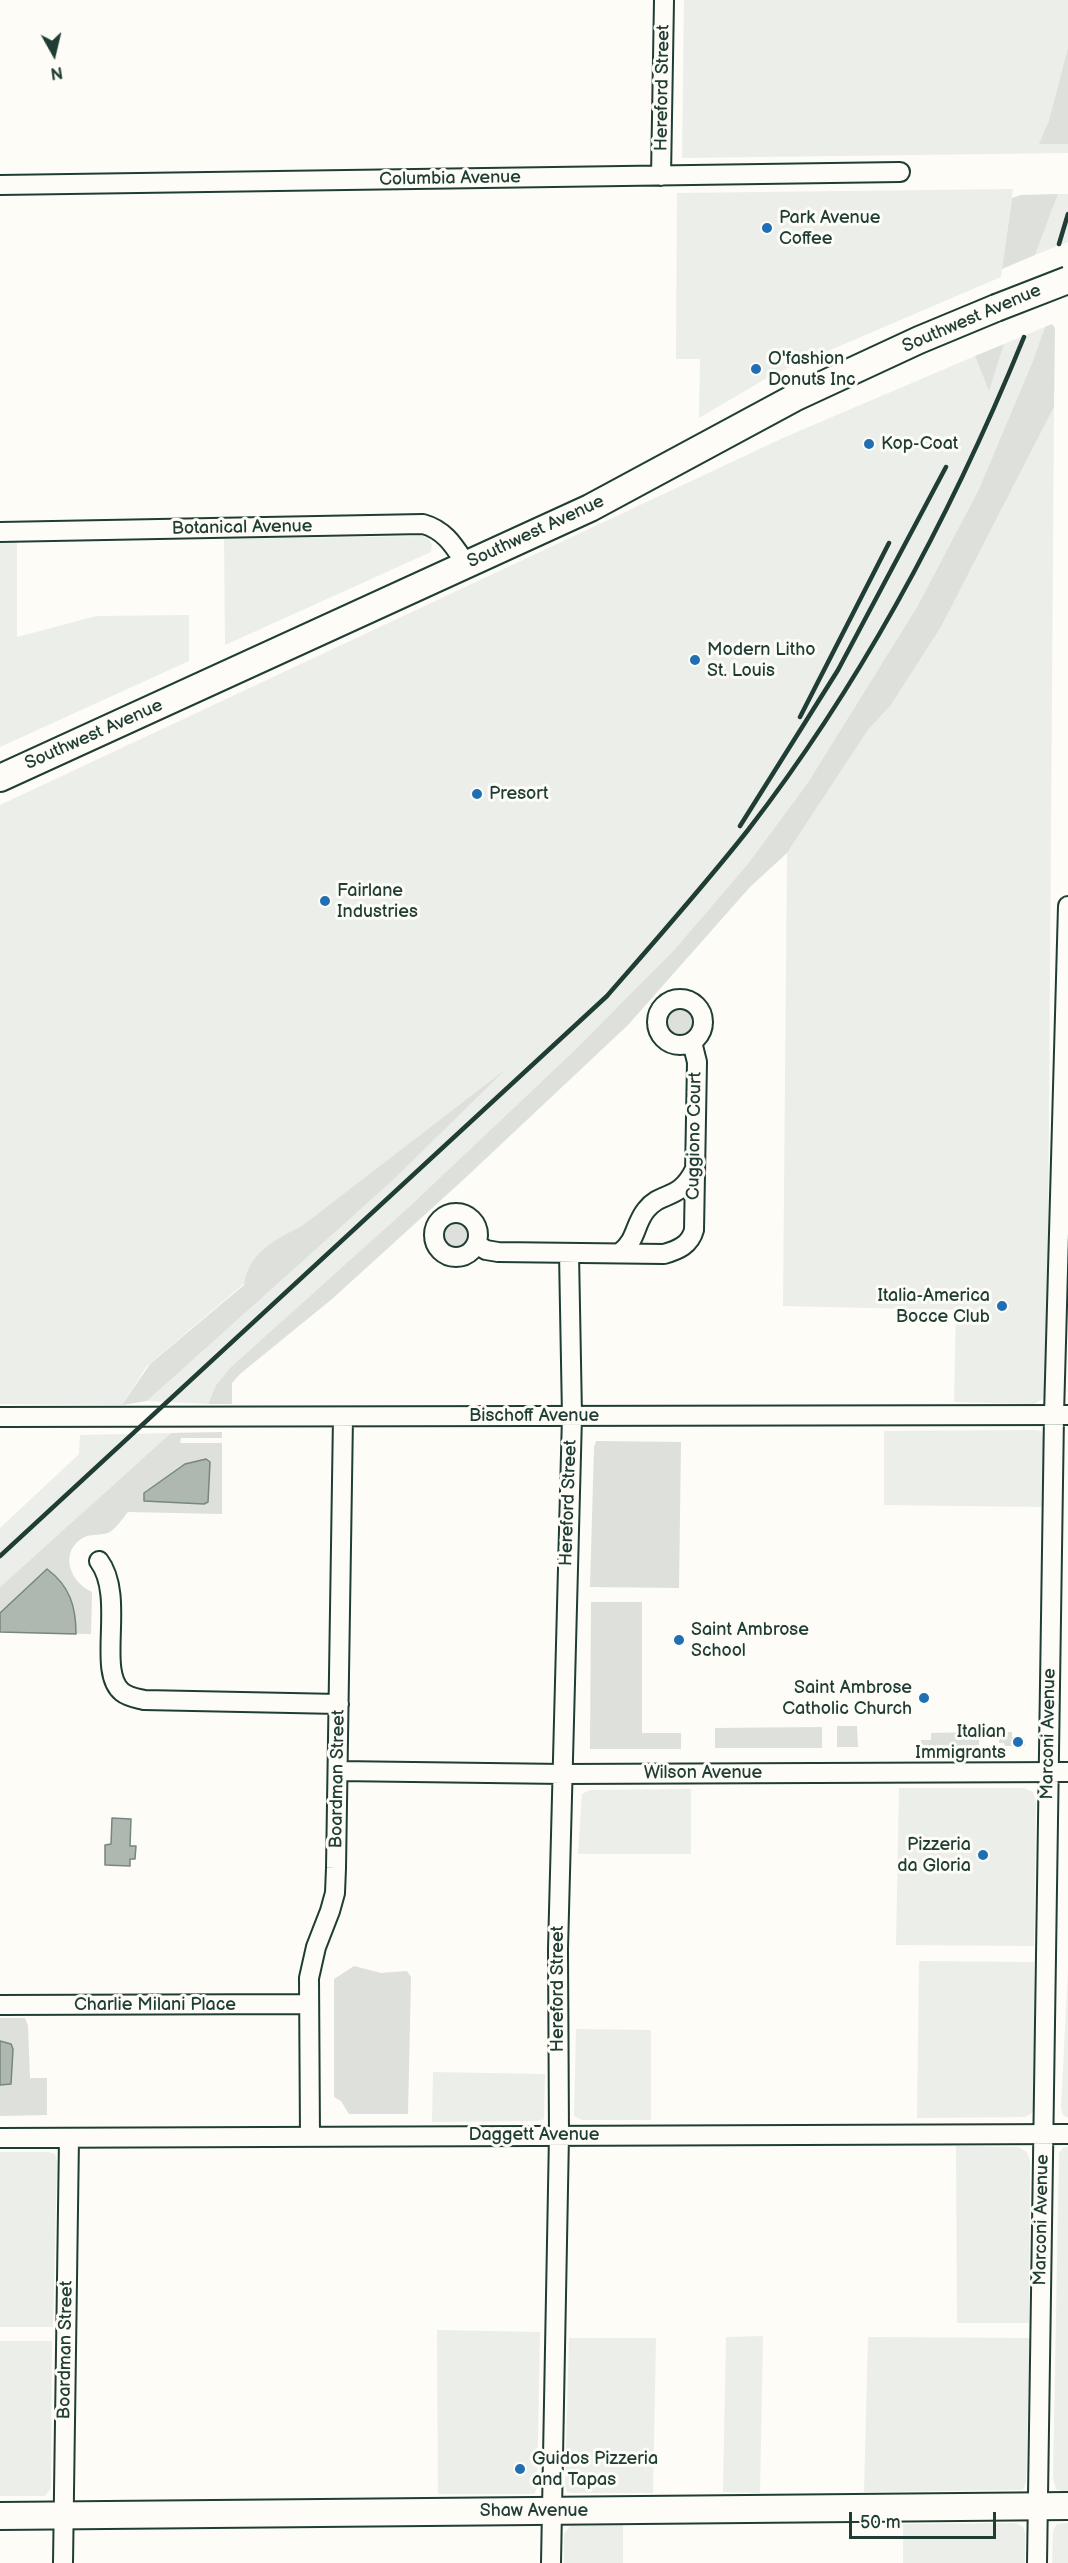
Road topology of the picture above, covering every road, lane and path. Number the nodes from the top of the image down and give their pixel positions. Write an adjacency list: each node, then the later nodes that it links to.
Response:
1 (664, 0): 3 (street, Hereford Street)
2 (900, 172): 3 (street, Columbia Avenue)
3 (661, 176): 4 (street, Columbia Avenue)
4 (0, 185)
5 (1068, 280): 7 (street, Southwest Avenue, bridge)
6 (0, 532): 7 (street, Botanical Avenue)
7 (466, 564): 8 (street, Southwest Avenue)
8 (0, 778)
9 (1068, 906): 10 (street, Marconi Avenue)
10 (1068, 977): 16 (street, Marconi Avenue)
11 (692, 1042): 12 (street, Cuggiono Court)
12 (695, 1169): 15 (street); 15 (street, Cuggiono Court)
13 (476, 1244): 14 (street)
14 (569, 1253): 15 (street); 18 (street, Hereford Street)
15 (620, 1253)
16 (1061, 1415): 18 (street, Bischoff Avenue); 23 (street, Marconi Avenue)
17 (343, 1416): 18 (street, Bischoff Avenue); 19 (street, Bischoff Avenue); 21 (street, Boardman Street)
18 (572, 1416): 25 (street, Hereford Street)
19 (0, 1417)
20 (99, 1561): 21 (street)
21 (339, 1704): 22 (street, Boardman Street)
22 (338, 1771): 25 (street, Wilson Avenue); 26 (street, Boardman Street)
23 (1048, 1772): 24 (street, Wilson Avenue); 25 (street, Wilson Avenue); 30 (street, Marconi Avenue)
24 (1068, 1772)
25 (563, 1774): 29 (street, Hereford Street)
26 (309, 2004): 27 (street, Charlie Milani Place); 31 (street, Boardman Street)
27 (0, 2005)
28 (1068, 2134): 30 (street, Daggett Avenue)
29 (559, 2135): 30 (street, Daggett Avenue); 31 (street, Daggett Avenue); 36 (street, Hereford Street)
30 (1043, 2135): 35 (street, Marconi Avenue)
31 (310, 2137): 33 (street, Daggett Avenue)
32 (0, 2138): 33 (street, Daggett Avenue)
33 (69, 2138): 38 (street, Boardman Street)
34 (1068, 2506): 35 (street, Shaw Avenue)
35 (1039, 2507): 36 (street, Shaw Avenue); 41 (street, Marconi Avenue)
36 (552, 2511): 38 (street, Shaw Avenue); 40 (street, Hereford Street)
37 (0, 2516): 38 (street, Shaw Avenue)
38 (64, 2516): 39 (street, Boardman Street)
39 (63, 2563)
40 (551, 2563)
41 (1037, 2563)

